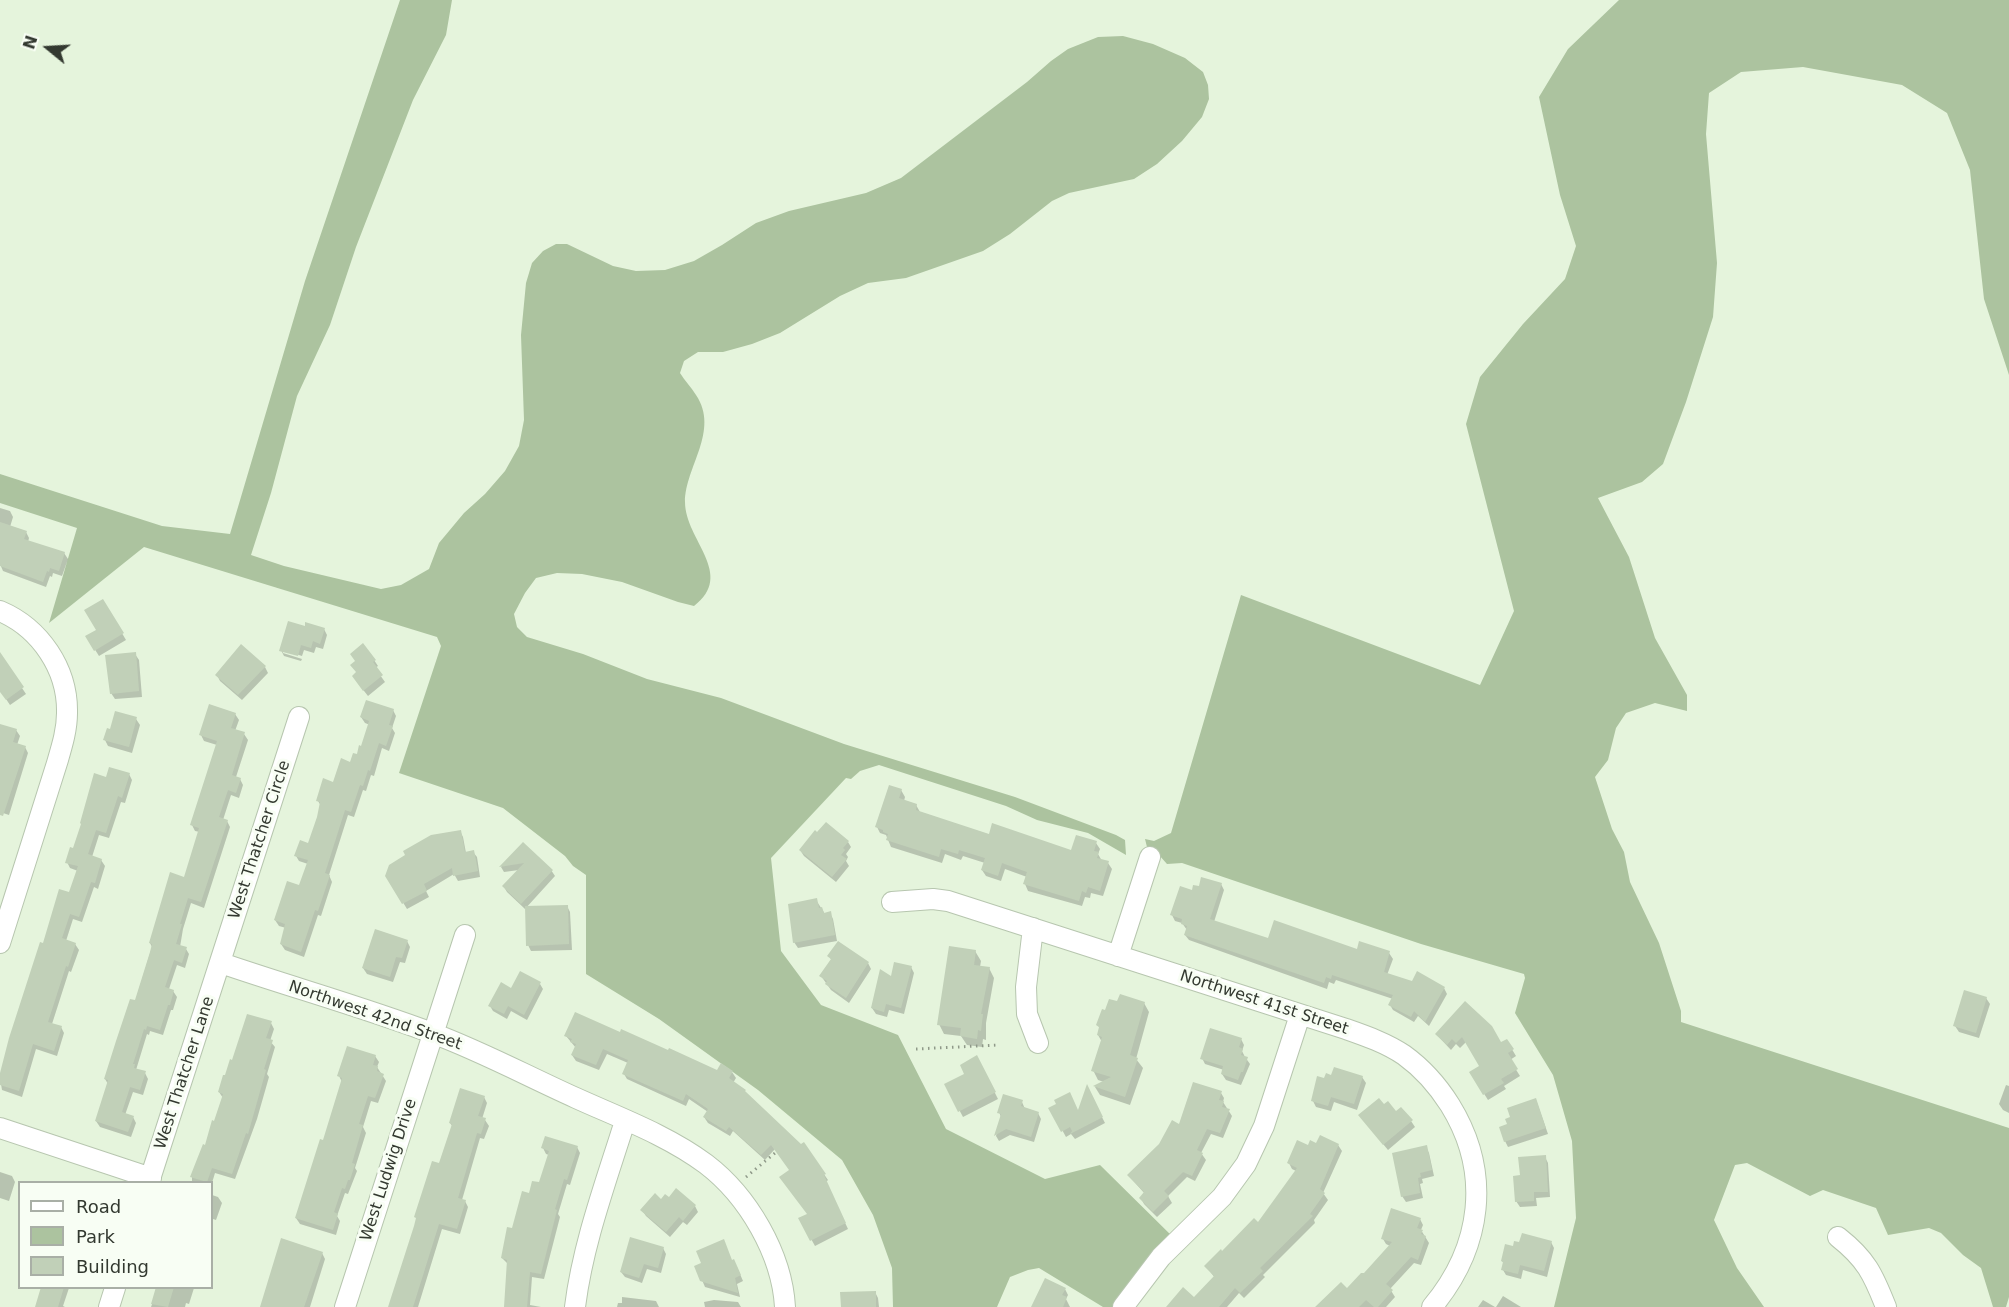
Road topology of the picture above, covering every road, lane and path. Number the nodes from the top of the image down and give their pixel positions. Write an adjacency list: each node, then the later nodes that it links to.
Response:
1 (0, 611): 7 (street)
2 (299, 717): 9 (street, West Thatcher Circle)
3 (1150, 857): 8 (street)
4 (892, 902): 5 (street, Northwest 41st Street)
5 (1033, 928): 8 (street, Northwest 41st Street); 12 (street)
6 (465, 935): 11 (street, West Ludwig Drive)
7 (0, 943)
8 (1118, 956): 10 (street, Northwest 41st Street)
9 (221, 963): 11 (street, Northwest 42nd Street); 19 (street, West Thatcher Lane)
10 (1300, 1015): 26 (street); 27 (street, Northwest 41st Street)
11 (433, 1033): 15 (street, Northwest 42nd Street); 23 (street, West Ludwig Drive)
12 (1038, 1044)
13 (998, 1045): 14 (path)
14 (916, 1049)
15 (626, 1121): 24 (street); 25 (street, Northwest 42nd Street)
16 (0, 1128): 19 (street)
17 (775, 1153): 18 (path)
18 (746, 1177)
19 (150, 1180)
20 (1838, 1237): 28 (street)
21 (115, 1289): 22 (street)
22 (109, 1307)
23 (345, 1307)
24 (575, 1307)
25 (785, 1307)
26 (1123, 1307)
27 (1432, 1307)
28 (1886, 1307)

